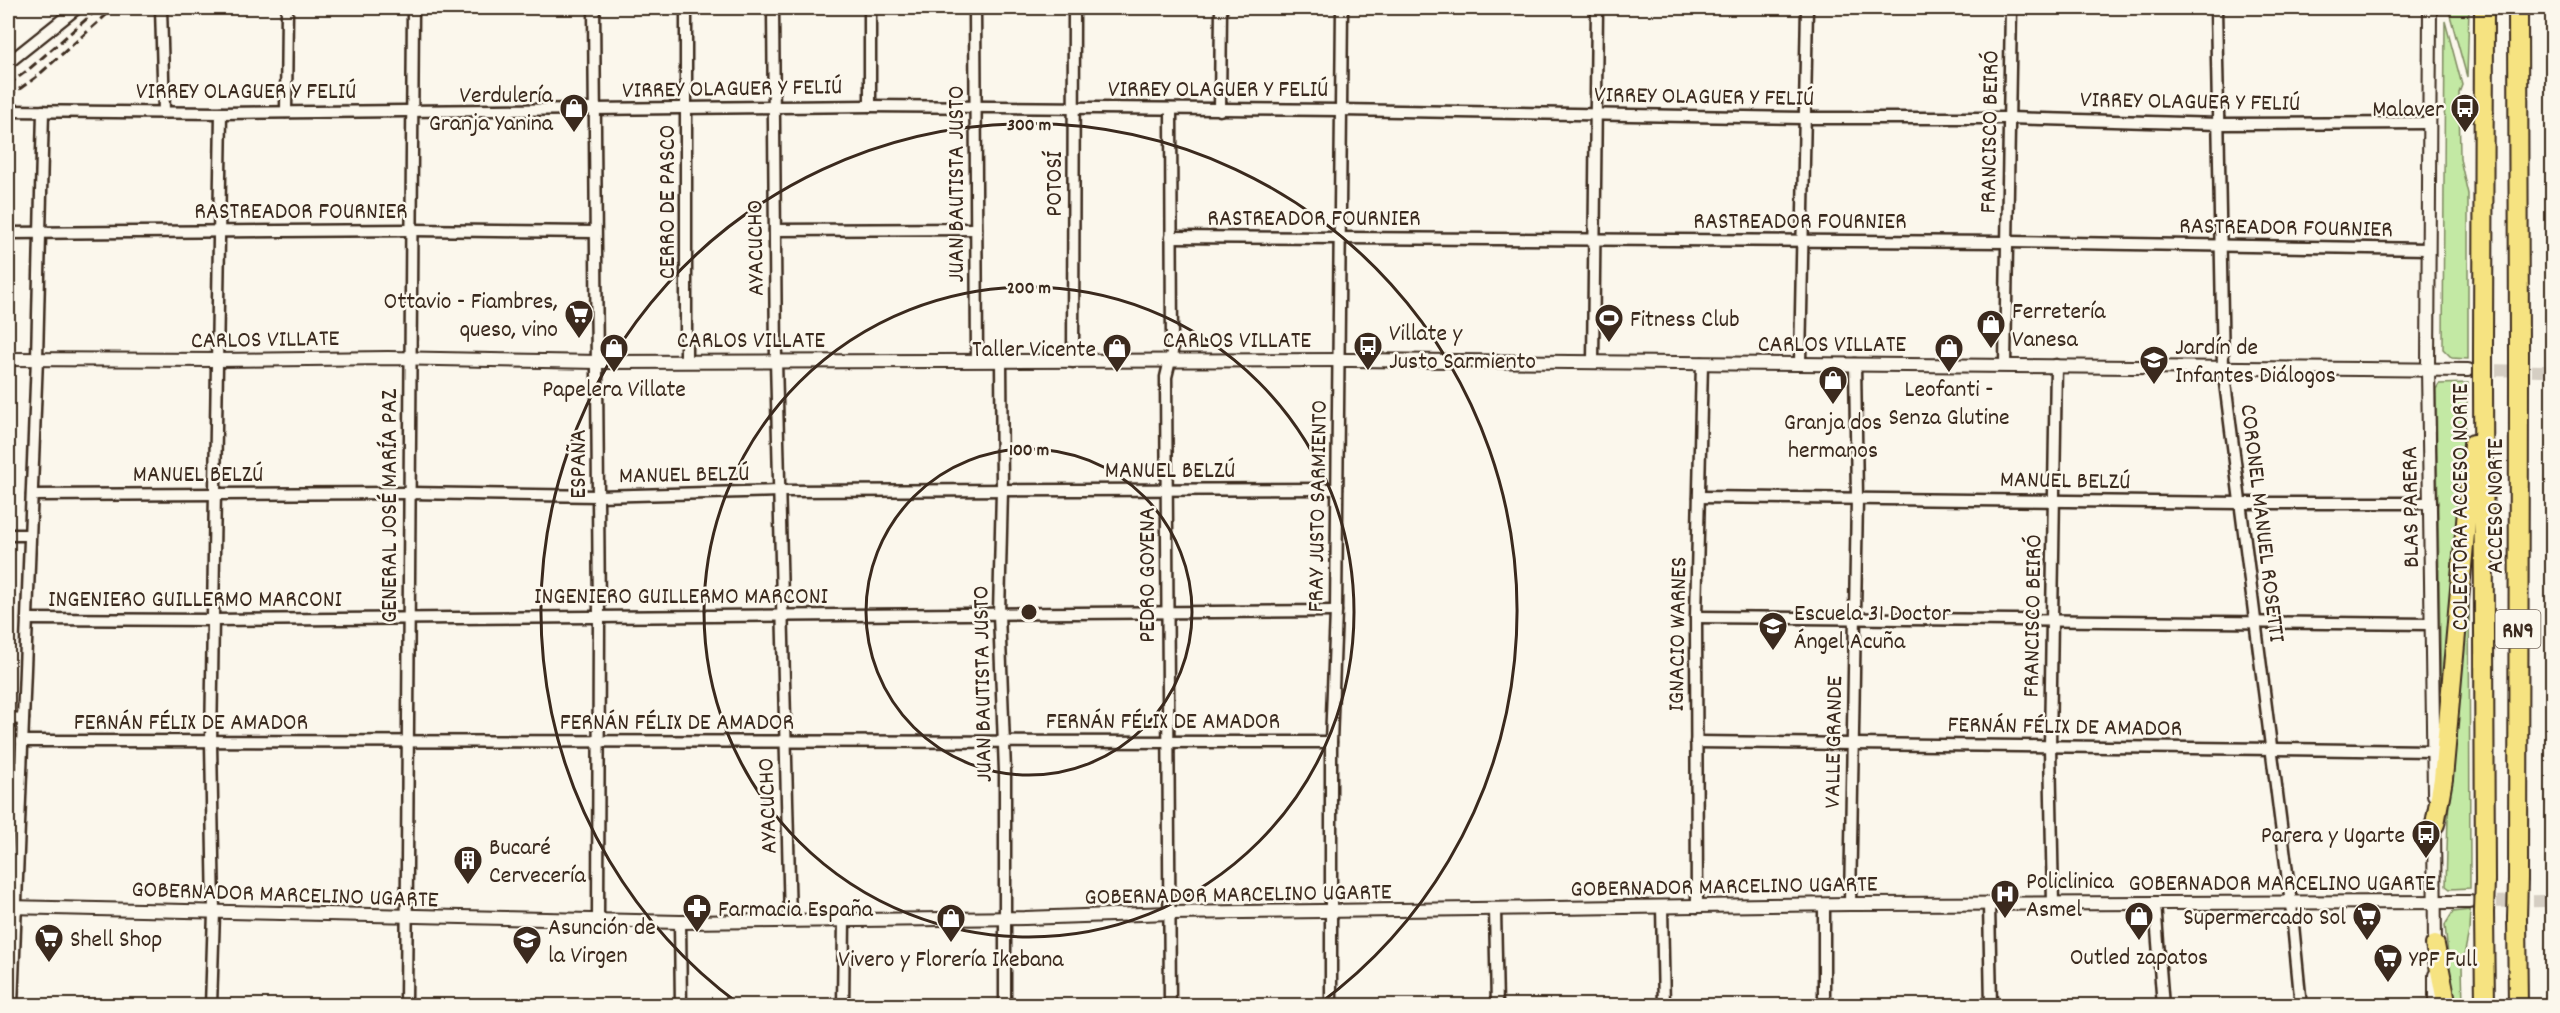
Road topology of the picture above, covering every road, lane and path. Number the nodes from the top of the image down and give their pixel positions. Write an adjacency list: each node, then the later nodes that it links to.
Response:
1 (76, 8): 20 (street)
2 (161, 8): 32 (street)
3 (287, 8): 34 (street)
4 (413, 8): 33 (street, GENERAL JOSÉ MARÍA PAZ)
5 (594, 8): 26 (street, ESPAÑA)
6 (686, 8): 24 (street, CERRO DE PASCO)
7 (772, 8): 22 (street, AYACUCHO)
8 (870, 8): 21 (street)
9 (975, 8): 25 (street, JUAN BAUTISTA JUSTO)
10 (1074, 8): 23 (street, POTOSÍ)
11 (1221, 8): 28 (street)
12 (1342, 8): 29 (street, FRAY JUSTO SARMIENTO)
13 (1596, 8): 36 (street)
14 (1807, 8): 37 (street)
15 (2011, 8): 38 (street, FRANCISCO BEIRÓ)
16 (2216, 8): 40 (street, CORONEL MANUEL ROSETTI)
17 (2430, 8): 39 (street, BLAS PARERA)
18 (2484, 8): 75 (highway, COLECTORA ACCESO NORTE, bridge)
19 (2518, 8): 159 (highway, ACCESO NORTE / RN9, bridge)
20 (8, 63)
21 (870, 106): 22 (street, VIRREY OLAGUER Y FELIÚ); 25 (street, VIRREY OLAGUER Y FELIÚ)
22 (772, 107): 24 (street, VIRREY OLAGUER Y FELIÚ); 43 (street, AYACUCHO)
23 (1074, 107): 25 (street, VIRREY OLAGUER Y FELIÚ); 27 (street, VIRREY OLAGUER Y FELIÚ); 66 (street, POTOSÍ)
24 (687, 108): 26 (street, VIRREY OLAGUER Y FELIÚ); 59 (street, CERRO DE PASCO)
25 (975, 108): 41 (street, JUAN BAUTISTA JUSTO)
26 (594, 109): 33 (street, VIRREY OLAGUER Y FELIÚ); 45 (street, ESPAÑA)
27 (1172, 109): 28 (street, VIRREY OLAGUER Y FELIÚ); 48 (street, PEDRO GOYENA)
28 (1220, 110): 29 (street, VIRREY OLAGUER Y FELIÚ)
29 (1341, 110): 36 (street, VIRREY OLAGUER Y FELIÚ); 49 (street, FRAY JUSTO SARMIENTO)
30 (8, 111): 31 (street, VIRREY OLAGUER Y FELIÚ)
31 (43, 111): 32 (street, VIRREY OLAGUER Y FELIÚ); 47 (street)
32 (164, 111): 35 (street, VIRREY OLAGUER Y FELIÚ)
33 (412, 111): 34 (street, VIRREY OLAGUER Y FELIÚ); 42 (street, GENERAL JOSÉ MARÍA PAZ)
34 (286, 112): 35 (street, VIRREY OLAGUER Y FELIÚ)
35 (221, 113): 44 (street)
36 (1594, 114): 37 (street, VIRREY OLAGUER Y FELIÚ); 50 (street)
37 (1805, 118): 38 (street, VIRREY OLAGUER Y FELIÚ); 51 (street)
38 (2009, 118): 40 (street, VIRREY OLAGUER Y FELIÚ); 52 (street, FRANCISCO BEIRÓ)
39 (2429, 123): 40 (street, VIRREY OLAGUER Y FELIÚ); 54 (street, BLAS PARERA)
40 (2219, 124): 53 (street, CORONEL MANUEL ROSETTI)
41 (976, 229): 43 (street); 61 (street, JUAN BAUTISTA JUSTO)
42 (411, 230): 44 (street, RASTREADOR FOURNIER); 45 (street, RASTREADOR FOURNIER); 57 (street, GENERAL JOSÉ MARÍA PAZ)
43 (775, 230): 60 (street, AYACUCHO)
44 (219, 231): 47 (street, RASTREADOR FOURNIER); 58 (street)
45 (595, 232): 65 (street, ESPAÑA)
46 (8, 233): 47 (street, RASTREADOR FOURNIER)
47 (40, 233): 56 (street)
48 (1172, 237): 49 (street, RASTREADOR FOURNIER); 64 (street, PEDRO GOYENA)
49 (1340, 238): 50 (street, RASTREADOR FOURNIER); 62 (street, FRAY JUSTO SARMIENTO)
50 (1594, 240): 51 (street, RASTREADOR FOURNIER); 67 (street)
51 (1802, 241): 52 (street, RASTREADOR FOURNIER); 69 (street)
52 (2008, 242): 53 (street, RASTREADOR FOURNIER); 71 (street, FRANCISCO BEIRÓ)
53 (2221, 246): 54 (street, RASTREADOR FOURNIER); 73 (street, CORONEL MANUEL ROSETTI)
54 (2428, 249): 74 (street, BLAS PARERA)
55 (8, 358): 56 (street, CARLOS VILLATE)
56 (37, 358): 58 (street, CARLOS VILLATE); 82 (street)
57 (409, 359): 58 (street, CARLOS VILLATE); 65 (street, CARLOS VILLATE); 80 (street, GENERAL JOSÉ MARÍA PAZ)
58 (217, 360): 81 (street)
59 (686, 360): 60 (street, CARLOS VILLATE); 65 (street, CARLOS VILLATE)
60 (776, 360): 61 (street, CARLOS VILLATE); 79 (street, AYACUCHO)
61 (977, 360): 63 (street, CARLOS VILLATE)
62 (1338, 360): 64 (street, CARLOS VILLATE); 67 (street, CARLOS VILLATE); 76 (street, FRAY JUSTO SARMIENTO)
63 (1001, 361): 66 (street, CARLOS VILLATE); 77 (street, JUAN BAUTISTA JUSTO)
64 (1170, 361): 66 (street, CARLOS VILLATE); 78 (street, PEDRO GOYENA)
65 (598, 362): 83 (street, ESPAÑA)
66 (1073, 362)
67 (1593, 362): 68 (street, CARLOS VILLATE)
68 (1702, 363): 69 (street, CARLOS VILLATE); 84 (street, IGNACIO WARNES)
69 (1800, 363): 70 (street, CARLOS VILLATE)
70 (1855, 364): 71 (street, CARLOS VILLATE); 85 (street, VALLE GRANDE)
71 (2005, 365): 72 (street, CARLOS VILLATE)
72 (2056, 365): 73 (street, CARLOS VILLATE); 86 (street, FRANCISCO BEIRÓ)
73 (2223, 367): 74 (street, CARLOS VILLATE); 88 (street, CORONEL MANUEL ROSETTI)
74 (2428, 368): 75 (street, CARLOS VILLATE); 87 (street, BLAS PARERA)
75 (2475, 375): 119 (highway); 130 (highway, COLECTORA ACCESO NORTE, bridge)
76 (1337, 489): 78 (street, MANUEL BELZÚ); 91 (street, FRAY JUSTO SARMIENTO)
77 (1002, 490): 78 (street, MANUEL BELZÚ); 79 (street, MANUEL BELZÚ); 93 (street, JUAN BAUTISTA JUSTO)
78 (1166, 490): 92 (street, PEDRO GOYENA)
79 (780, 491): 83 (street, MANUEL BELZÚ); 94 (street, AYACUCHO)
80 (410, 493): 81 (street, MANUEL BELZÚ); 83 (street, MANUEL BELZÚ); 97 (street, GENERAL JOSÉ MARÍA PAZ)
81 (215, 494): 82 (street, MANUEL BELZÚ); 100 (street)
82 (32, 495): 90 (street)
83 (598, 496): 95 (street, ESPAÑA)
84 (1699, 497): 85 (street, MANUEL BELZÚ); 96 (street, IGNACIO WARNES)
85 (1857, 498): 86 (street, MANUEL BELZÚ); 99 (street, VALLE GRANDE)
86 (2054, 500): 88 (street, MANUEL BELZÚ); 101 (street, FRANCISCO BEIRÓ)
87 (2431, 502): 88 (street, MANUEL BELZÚ); 103 (street, BLAS PARERA)
88 (2239, 503): 102 (street, CORONEL MANUEL ROSETTI)
89 (8, 535): 90 (street)
90 (30, 535): 98 (street)
91 (1336, 611): 92 (street, INGENIERO GUILLERMO MARCONI); 112 (street, FRAY JUSTO SARMIENTO)
92 (1167, 613): 93 (street, INGENIERO GUILLERMO MARCONI); 108 (street, PEDRO GOYENA)
93 (999, 614): 94 (street, INGENIERO GUILLERMO MARCONI); 106 (street, JUAN BAUTISTA JUSTO)
94 (783, 615): 95 (street, INGENIERO GUILLERMO MARCONI); 111 (street, AYACUCHO)
95 (600, 617): 97 (street, INGENIERO GUILLERMO MARCONI); 110 (street, ESPAÑA)
96 (1696, 617): 99 (street); 113 (street, IGNACIO WARNES)
97 (408, 618): 100 (street, INGENIERO GUILLERMO MARCONI); 109 (street, GENERAL JOSÉ MARÍA PAZ)
98 (27, 619): 100 (street, INGENIERO GUILLERMO MARCONI); 105 (street)
99 (1854, 619): 101 (street); 115 (street, VALLE GRANDE)
100 (213, 620): 114 (street)
101 (2052, 620): 102 (street); 116 (street, FRANCISCO BEIRÓ)
102 (2255, 622): 103 (street); 117 (street, CORONEL MANUEL ROSETTI)
103 (2431, 624): 118 (street, BLAS PARERA)
104 (8, 718): 105 (street)
105 (23, 719): 107 (street)
106 (1003, 740): 108 (street, FERNÁN FÉLIX DE AMADOR); 111 (street, FERNÁN FÉLIX DE AMADOR); 136 (street, JUAN BAUTISTA JUSTO)
107 (22, 741): 114 (street, FERNÁN FÉLIX DE AMADOR); 127 (street)
108 (1168, 741): 112 (street, FERNÁN FÉLIX DE AMADOR); 134 (street, PEDRO GOYENA)
109 (407, 742): 110 (street, FERNÁN FÉLIX DE AMADOR); 114 (street, FERNÁN FÉLIX DE AMADOR); 135 (street, GENERAL JOSÉ MARÍA PAZ)
110 (600, 742): 111 (street, FERNÁN FÉLIX DE AMADOR); 139 (street, ESPAÑA)
111 (785, 742): 137 (street, AYACUCHO)
112 (1331, 742): 133 (street, FRAY JUSTO SARMIENTO)
113 (1696, 742): 115 (street, FERNÁN FÉLIX DE AMADOR); 129 (street, IGNACIO WARNES)
114 (211, 743): 132 (street)
115 (1853, 744): 116 (street, FERNÁN FÉLIX DE AMADOR); 121 (street, VALLE GRANDE)
116 (2050, 746): 117 (street, FERNÁN FÉLIX DE AMADOR); 123 (street, FRANCISCO BEIRÓ)
117 (2273, 749): 118 (street, FERNÁN FÉLIX DE AMADOR); 125 (street, CORONEL MANUEL ROSETTI)
118 (2433, 751): 119 (street, BLAS PARERA)
119 (2434, 824): 120 (street, BLAS PARERA)
120 (2434, 903): 125 (street, GOBERNADOR MARCELINO UGARTE); 130 (street, GOBERNADOR MARCELINO UGARTE); 141 (street, BLAS PARERA)
121 (1850, 904): 122 (street, GOBERNADOR MARCELINO UGARTE); 126 (street, GOBERNADOR MARCELINO UGARTE)
122 (1989, 904): 123 (street, GOBERNADOR MARCELINO UGARTE); 153 (street)
123 (2053, 904): 124 (street, GOBERNADOR MARCELINO UGARTE)
124 (2155, 904): 125 (street, GOBERNADOR MARCELINO UGARTE); 154 (street)
125 (2291, 904): 155 (street, CORONEL MANUEL ROSETTI)
126 (1824, 905): 129 (street, GOBERNADOR MARCELINO UGARTE); 152 (street)
127 (12, 907): 132 (street, GOBERNADOR MARCELINO UGARTE); 142 (street)
128 (1662, 907): 129 (street, GOBERNADOR MARCELINO UGARTE); 131 (street, GOBERNADOR MARCELINO UGARTE); 151 (street)
129 (1697, 907)
130 (2477, 907): 158 (highway, COLECTORA ACCESO NORTE)
131 (1495, 910): 133 (street, GOBERNADOR MARCELINO UGARTE); 150 (street)
132 (214, 912): 135 (street, GOBERNADOR MARCELINO UGARTE); 143 (street)
133 (1332, 912): 134 (street, GOBERNADOR MARCELINO UGARTE); 149 (street, FRAY JUSTO SARMIENTO)
134 (1170, 913): 136 (street, GOBERNADOR MARCELINO UGARTE); 148 (street, PEDRO GOYENA)
135 (407, 918): 139 (street, GOBERNADOR MARCELINO UGARTE); 144 (street, GENERAL JOSÉ MARÍA PAZ)
136 (1006, 918): 138 (street, GOBERNADOR MARCELINO UGARTE); 147 (street, JUAN BAUTISTA JUSTO)
137 (790, 920): 138 (street, GOBERNADOR MARCELINO UGARTE); 140 (street, GOBERNADOR MARCELINO UGARTE)
138 (844, 920): 146 (street)
139 (598, 921): 140 (street, GOBERNADOR MARCELINO UGARTE)
140 (680, 922): 145 (street)
141 (2434, 945): 156 (street, BLAS PARERA); 157 (highway)
142 (12, 1005)
143 (211, 1005)
144 (406, 1005)
145 (681, 1005)
146 (843, 1005)
147 (1005, 1005)
148 (1170, 1005)
149 (1330, 1005)
150 (1497, 1005)
151 (1664, 1005)
152 (1824, 1005)
153 (1991, 1005)
154 (2163, 1005)
155 (2301, 1005)
156 (2435, 1005)
157 (2448, 1005)
158 (2485, 1005)
159 (2518, 1005)

